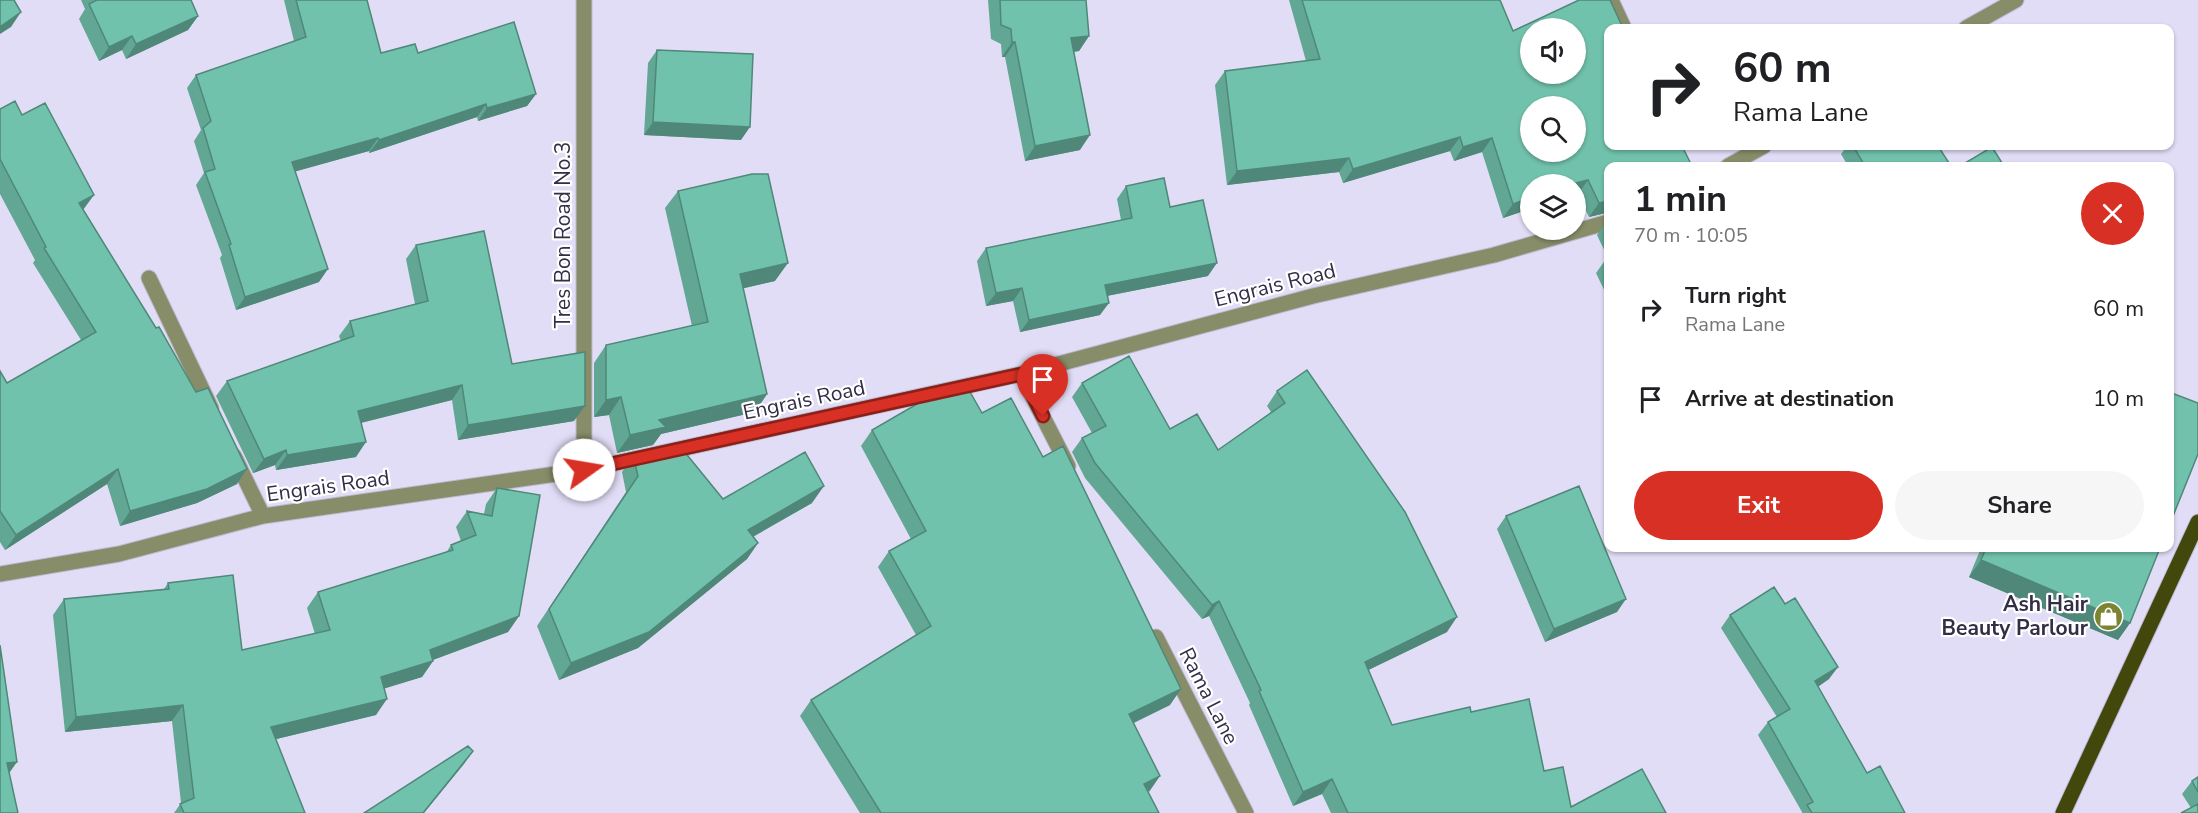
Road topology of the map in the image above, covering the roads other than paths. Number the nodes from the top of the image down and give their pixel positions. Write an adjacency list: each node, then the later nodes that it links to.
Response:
1 (584, 0): 13 (street, Tres Bon Road No.3)
2 (1611, 0): 4 (street)
3 (2016, 0): 5 (street)
4 (1622, 24)
5 (1973, 24)
6 (1757, 150): 7 (street)
7 (1735, 162)
8 (1604, 223): 10 (street, Engrais Road)
9 (149, 278): 11 (street)
10 (1022, 374): 13 (street, Engrais Road); 14 (street)
11 (216, 418)
12 (226, 440): 15 (street)
13 (584, 470): 15 (street, Engrais Road)
14 (1076, 480)
15 (263, 516): 17 (street, Engrais Road)
16 (2198, 522): 20 (main road)
17 (0, 574)
18 (1146, 619): 19 (street, Rama Lane)
19 (1246, 813)
20 (2063, 813)

